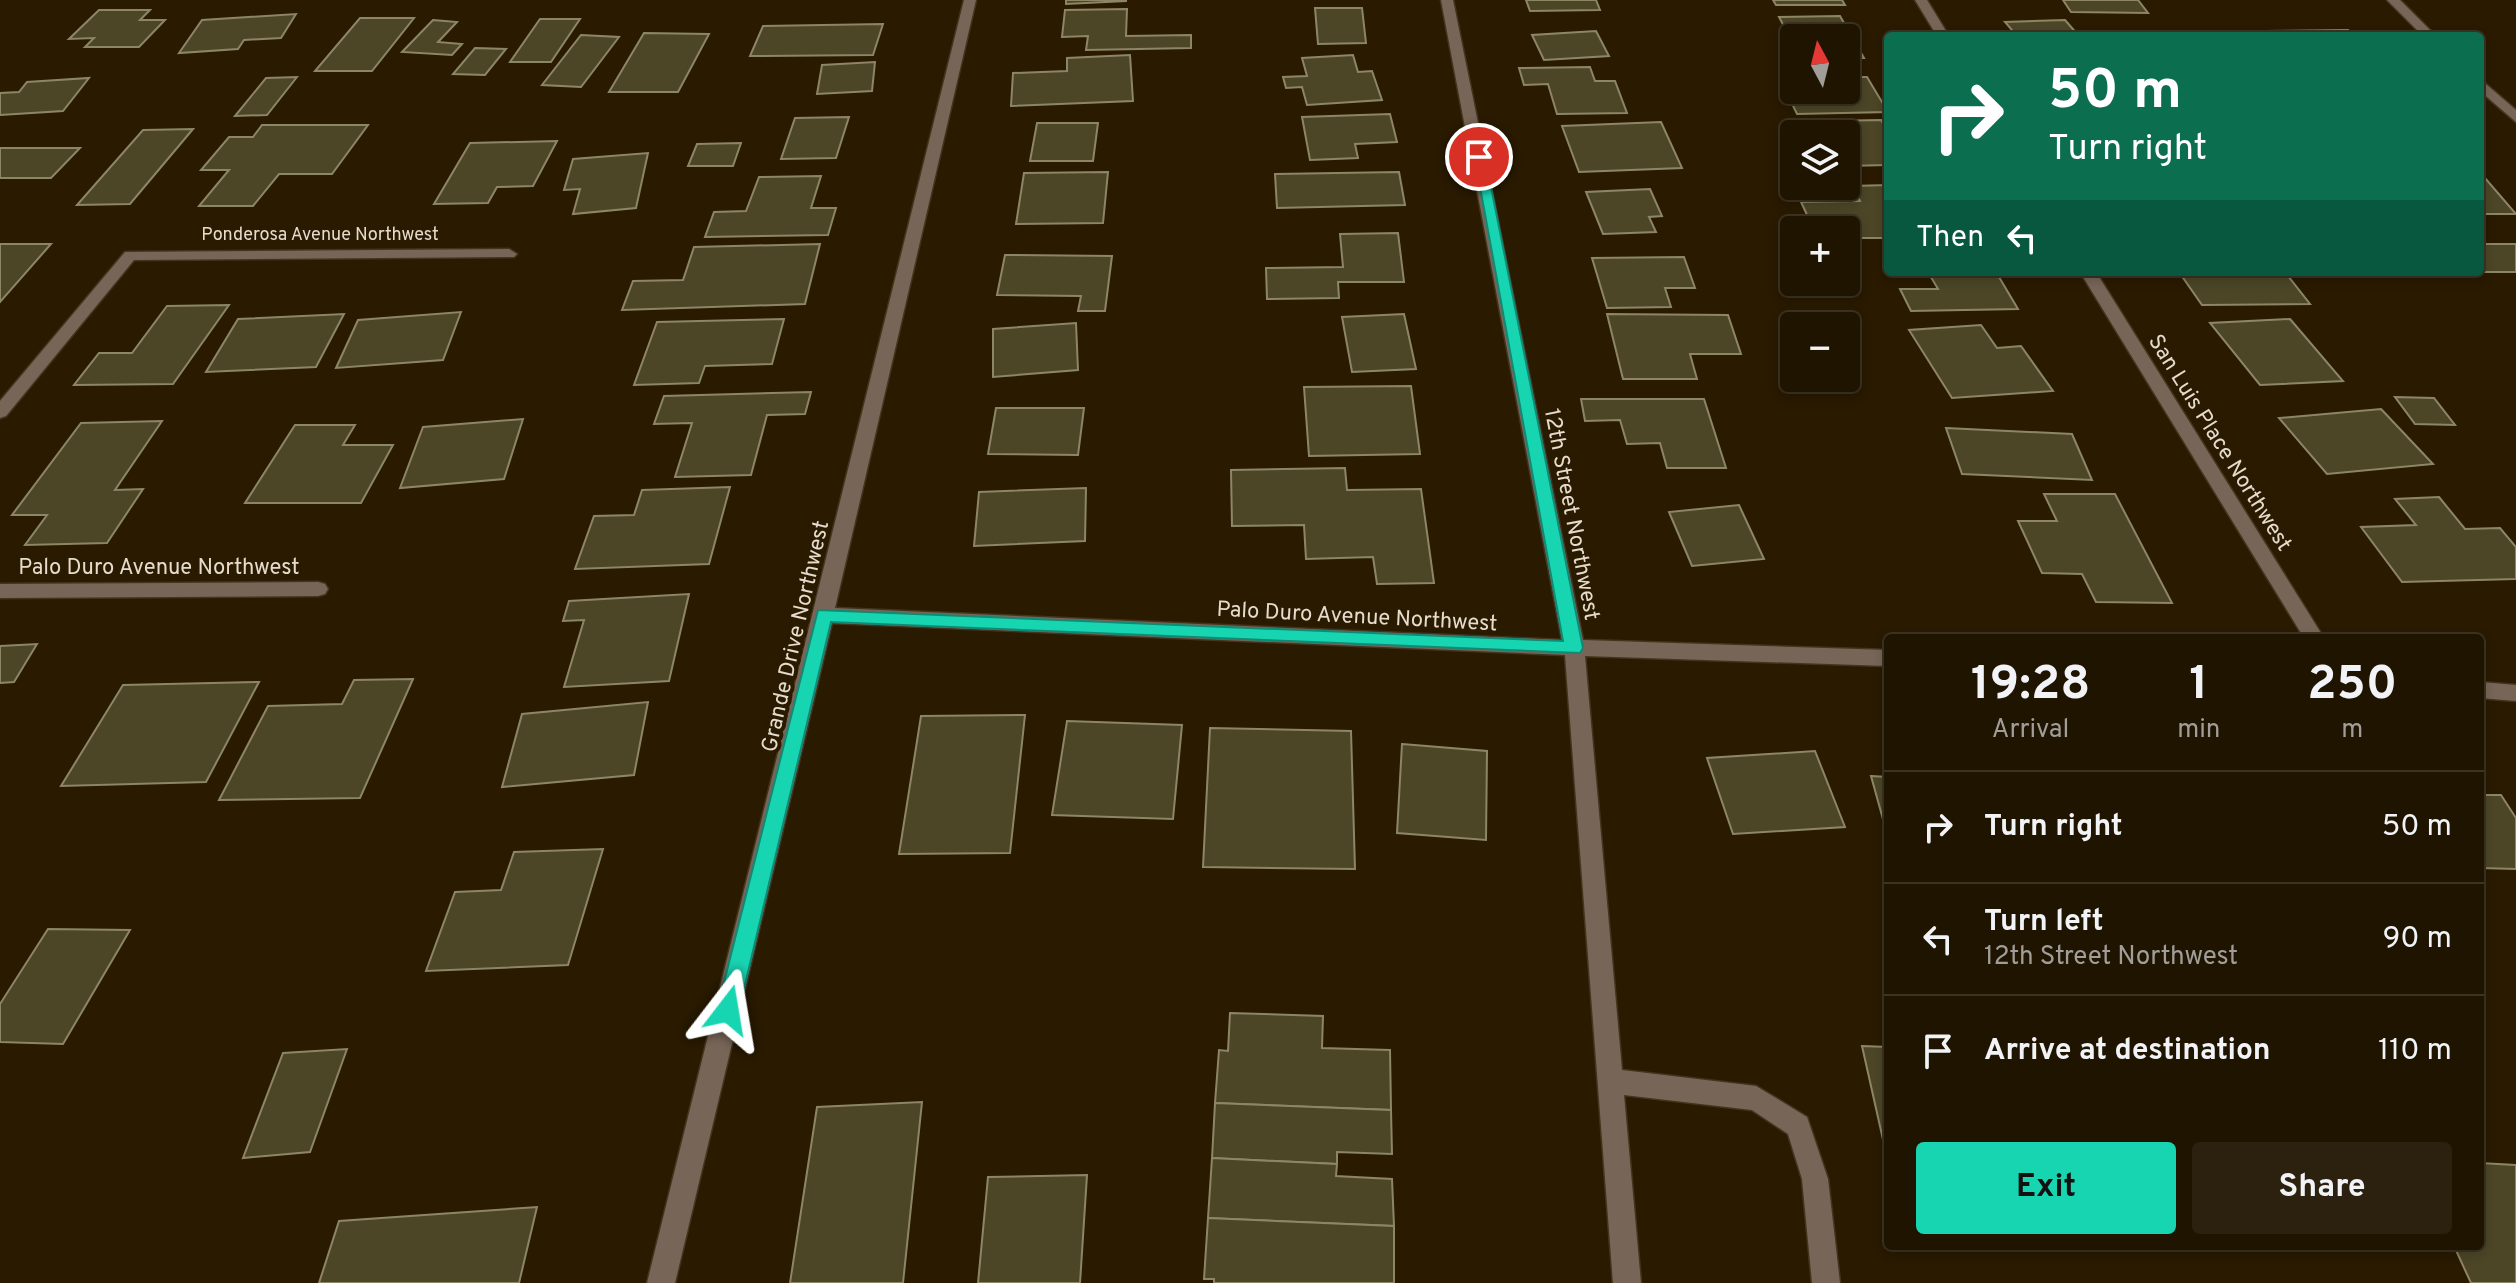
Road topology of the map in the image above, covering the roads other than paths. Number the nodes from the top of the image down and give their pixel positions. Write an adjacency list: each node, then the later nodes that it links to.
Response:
1 (970, 0): 14 (street, Grande Drive Northwest)
2 (1447, 0): 16 (street, 12th Street Northwest)
3 (1921, 0): 5 (street)
4 (2393, 0): 6 (street)
5 (1941, 32)
6 (2426, 32)
7 (2484, 87): 8 (street)
8 (2516, 118)
9 (509, 254): 11 (street, Ponderosa Avenue Northwest)
10 (2090, 276): 15 (street, San Luis Place Northwest)
11 (0, 412)
12 (318, 589): 13 (street, Palo Duro Avenue Northwest)
13 (0, 591)
14 (824, 615): 16 (street, Palo Duro Avenue Northwest); 21 (street, Grande Drive Northwest)
15 (2312, 634)
16 (1574, 648): 17 (street, Palo Duro Avenue Northwest); 20 (street, 12th Street Northwest)
17 (1884, 658)
18 (2484, 690): 19 (street)
19 (2516, 693)
20 (1610, 1081): 22 (street, 12th Street Northwest); 23 (street)
21 (661, 1283)
22 (1627, 1283)
23 (1826, 1283)

